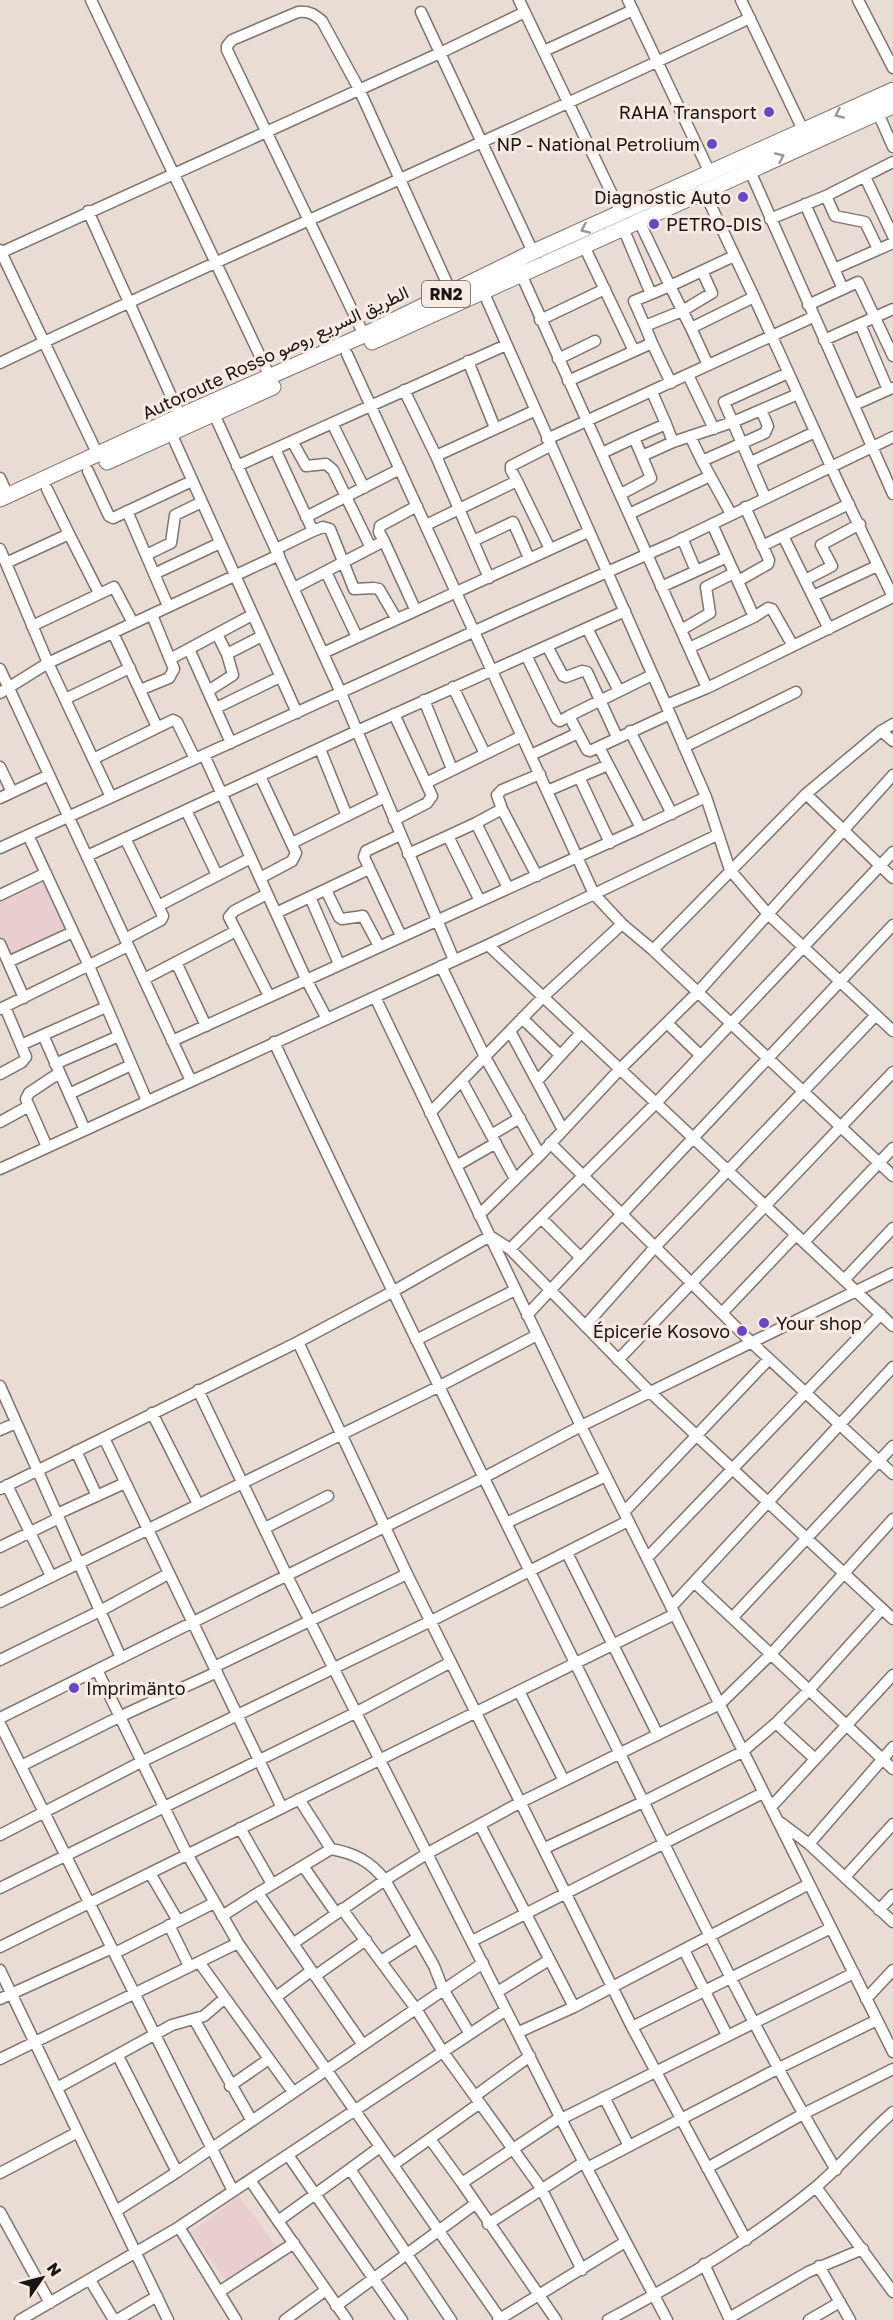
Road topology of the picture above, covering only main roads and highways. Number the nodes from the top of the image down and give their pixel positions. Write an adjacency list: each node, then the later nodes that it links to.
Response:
1 (893, 90): 3 (highway, Autoroute Rosso الطريق السريع روصو / RN2, one-way to 3)
2 (893, 106): 3 (highway, Autoroute Rosso الطريق السريع روصو / RN2, one-way to 2)
3 (622, 220): 4 (highway, Autoroute Rosso الطريق السريع روصو / RN2, one-way to 4); 5 (highway, Autoroute Rosso الطريق السريع روصو / RN2)
4 (4, 497)
5 (0, 510)

